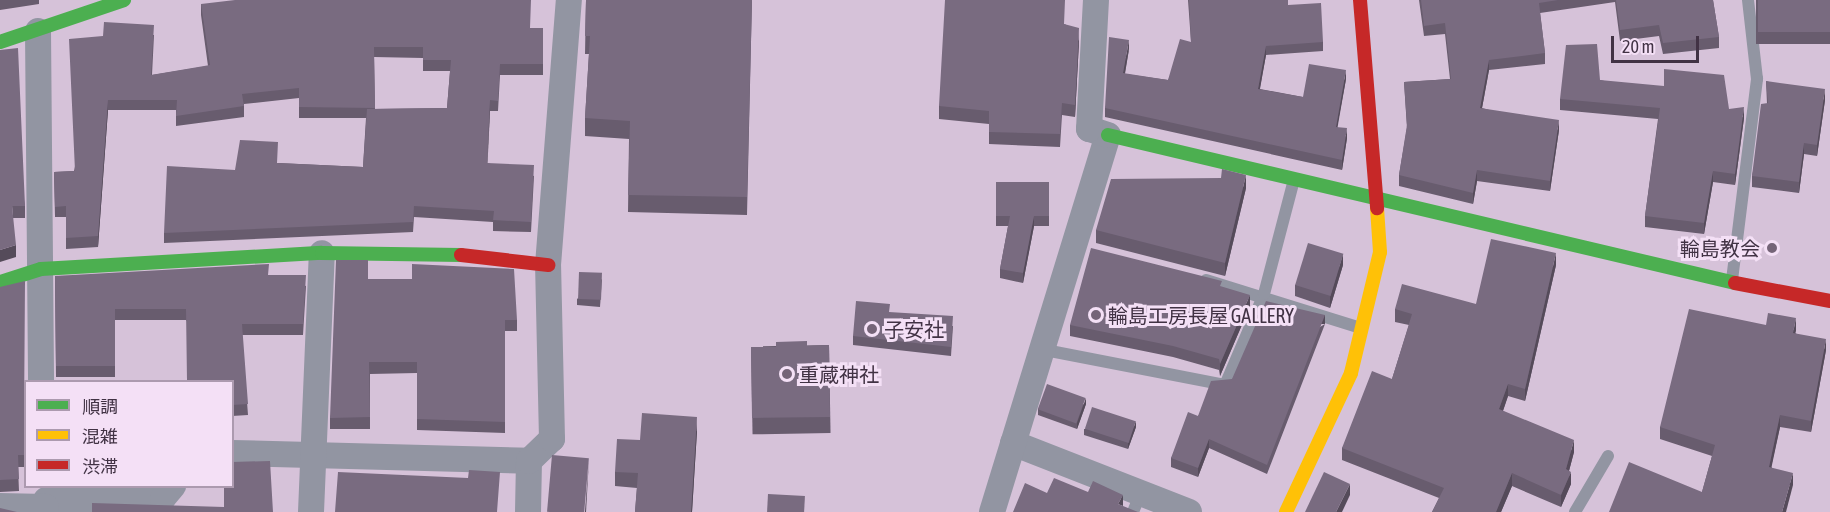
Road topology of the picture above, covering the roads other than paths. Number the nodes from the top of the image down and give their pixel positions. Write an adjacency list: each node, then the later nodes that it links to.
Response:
1 (124, 0): 6 (main road)
2 (569, 0): 12 (street)
3 (1095, 0): 8 (street)
4 (1360, 0): 10 (main road)
5 (1748, 0): 16 (lane)
6 (38, 31): 7 (main road); 13 (street)
7 (0, 42)
8 (1108, 135): 9 (main road); 20 (street)
9 (1294, 178): 10 (main road); 17 (lane)
10 (1375, 200): 16 (main road); 19 (main road)
11 (322, 253): 12 (main road); 13 (main road); 24 (street)
12 (548, 265): 26 (street)
13 (41, 269): 15 (main road); 21 (street)
14 (1187, 275): 17 (lane)
15 (0, 282)
16 (1732, 284): 18 (main road)
17 (1264, 294): 19 (lane); 20 (lane)
18 (1830, 301)
19 (1363, 329): 35 (main road)
20 (1045, 350): 22 (street)
21 (41, 380)
22 (1013, 443): 29 (street); 33 (street)
23 (234, 453): 24 (street)
24 (311, 455): 26 (street); 31 (street)
25 (1608, 456): 36 (lane)
26 (529, 461): 32 (street)
27 (171, 488): 28 (street)
28 (46, 501): 30 (street)
29 (1137, 502): 34 (street)
30 (0, 506)
31 (311, 512)
32 (528, 512)
33 (992, 512)
34 (1189, 512)
35 (1286, 512)
36 (1575, 512)

